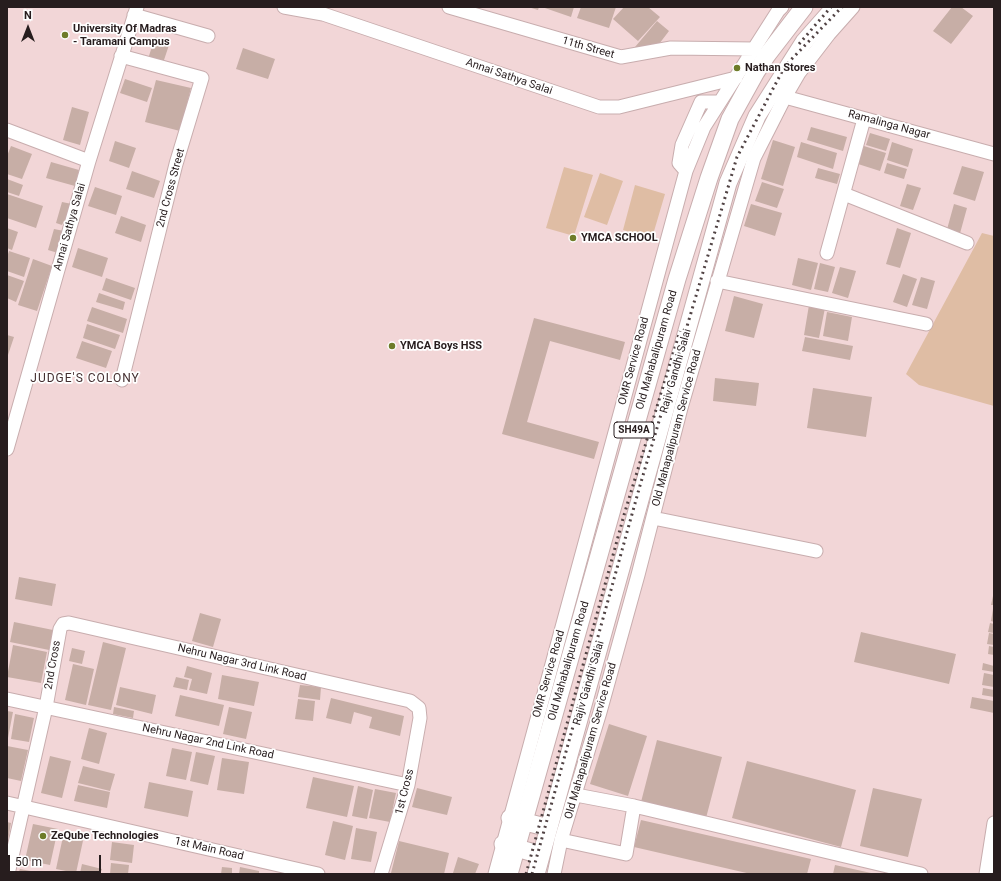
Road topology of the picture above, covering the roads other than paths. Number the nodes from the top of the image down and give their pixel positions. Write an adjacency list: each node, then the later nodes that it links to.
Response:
1 (284, 7): 11 (street, Annai Sathya Salai)
2 (449, 7): 9 (street, 11th Street)
3 (804, 7): 25 (main road, Old Mahabalipuram Road / SH49A)
4 (835, 7): 13 (main road, Rajiv Gandhi Salai / SH49A)
5 (853, 7): 12 (street)
6 (777, 8): 9 (street, OMR Service Road)
7 (135, 11): 8 (street); 10 (street, Annai Sathya Salai)
8 (208, 36)
9 (755, 49): 11 (street, OMR Service Road)
10 (121, 56): 17 (street, Annai Sathya Salai); 23 (street, 2nd Cross Street)
11 (736, 78): 38 (street, OMR Service Road)
12 (794, 81): 13 (main road)
13 (779, 94): 14 (street, Ramalinga Nagar); 21 (street, Old Mahapalipuram Service Road); 26 (main road, Rajiv Gandhi Salai / SH49A)
14 (864, 119): 16 (street, Ramalinga Nagar); 18 (street)
15 (7, 130): 17 (street)
16 (994, 154)
17 (89, 161): 24 (street, Annai Sathya Salai)
18 (844, 194): 19 (street); 20 (street)
19 (967, 243)
20 (827, 253)
21 (718, 281): 22 (street); 27 (street, Old Mahapalipuram Service Road)
22 (926, 324)
23 (122, 380)
24 (7, 449)
25 (619, 483): 26 (main road); 38 (main road, Old Mahabalipuram Road / SH49A)
26 (642, 491): 40 (main road, Rajiv Gandhi Salai / SH49A)
27 (653, 518): 28 (street); 34 (street, Old Mahapalipuram Service Road)
28 (816, 551)
29 (63, 624): 31 (street, 2nd Cross); 32 (street, Nehru Nagar 3rd Link Road)
30 (7, 699): 31 (street, Nehru Nagar 2nd Link Road)
31 (46, 707): 33 (street, Nehru Nagar 2nd Link Road); 37 (street, 2nd Cross)
32 (419, 708): 33 (street, 1st Cross)
33 (408, 786): 46 (street, 1st Cross)
34 (576, 795): 36 (street); 41 (street, Old Mahapalipuram Service Road)
35 (7, 803): 37 (street, 1st Main Road)
36 (634, 806): 41 (street); 51 (street)
37 (23, 807): 44 (street); 45 (street, 1st Main Road)
38 (517, 820): 40 (main road); 42 (main road, Old Mahabalipuram Road / SH49A)
39 (994, 823): 52 (street)
40 (549, 828): 43 (main road, Rajiv Gandhi Salai / SH49A)
41 (561, 840): 50 (street, Old Mahapalipuram Service Road)
42 (510, 846): 43 (main road); 47 (street); 48 (main road, Old Mahabalipuram Road / SH49A)
43 (541, 855): 49 (main road, Rajiv Gandhi Salai / SH49A)
44 (8, 874)
45 (318, 874)
46 (381, 874)
47 (495, 874)
48 (509, 874)
49 (536, 874)
50 (554, 874)
51 (921, 874)
52 (986, 874)

